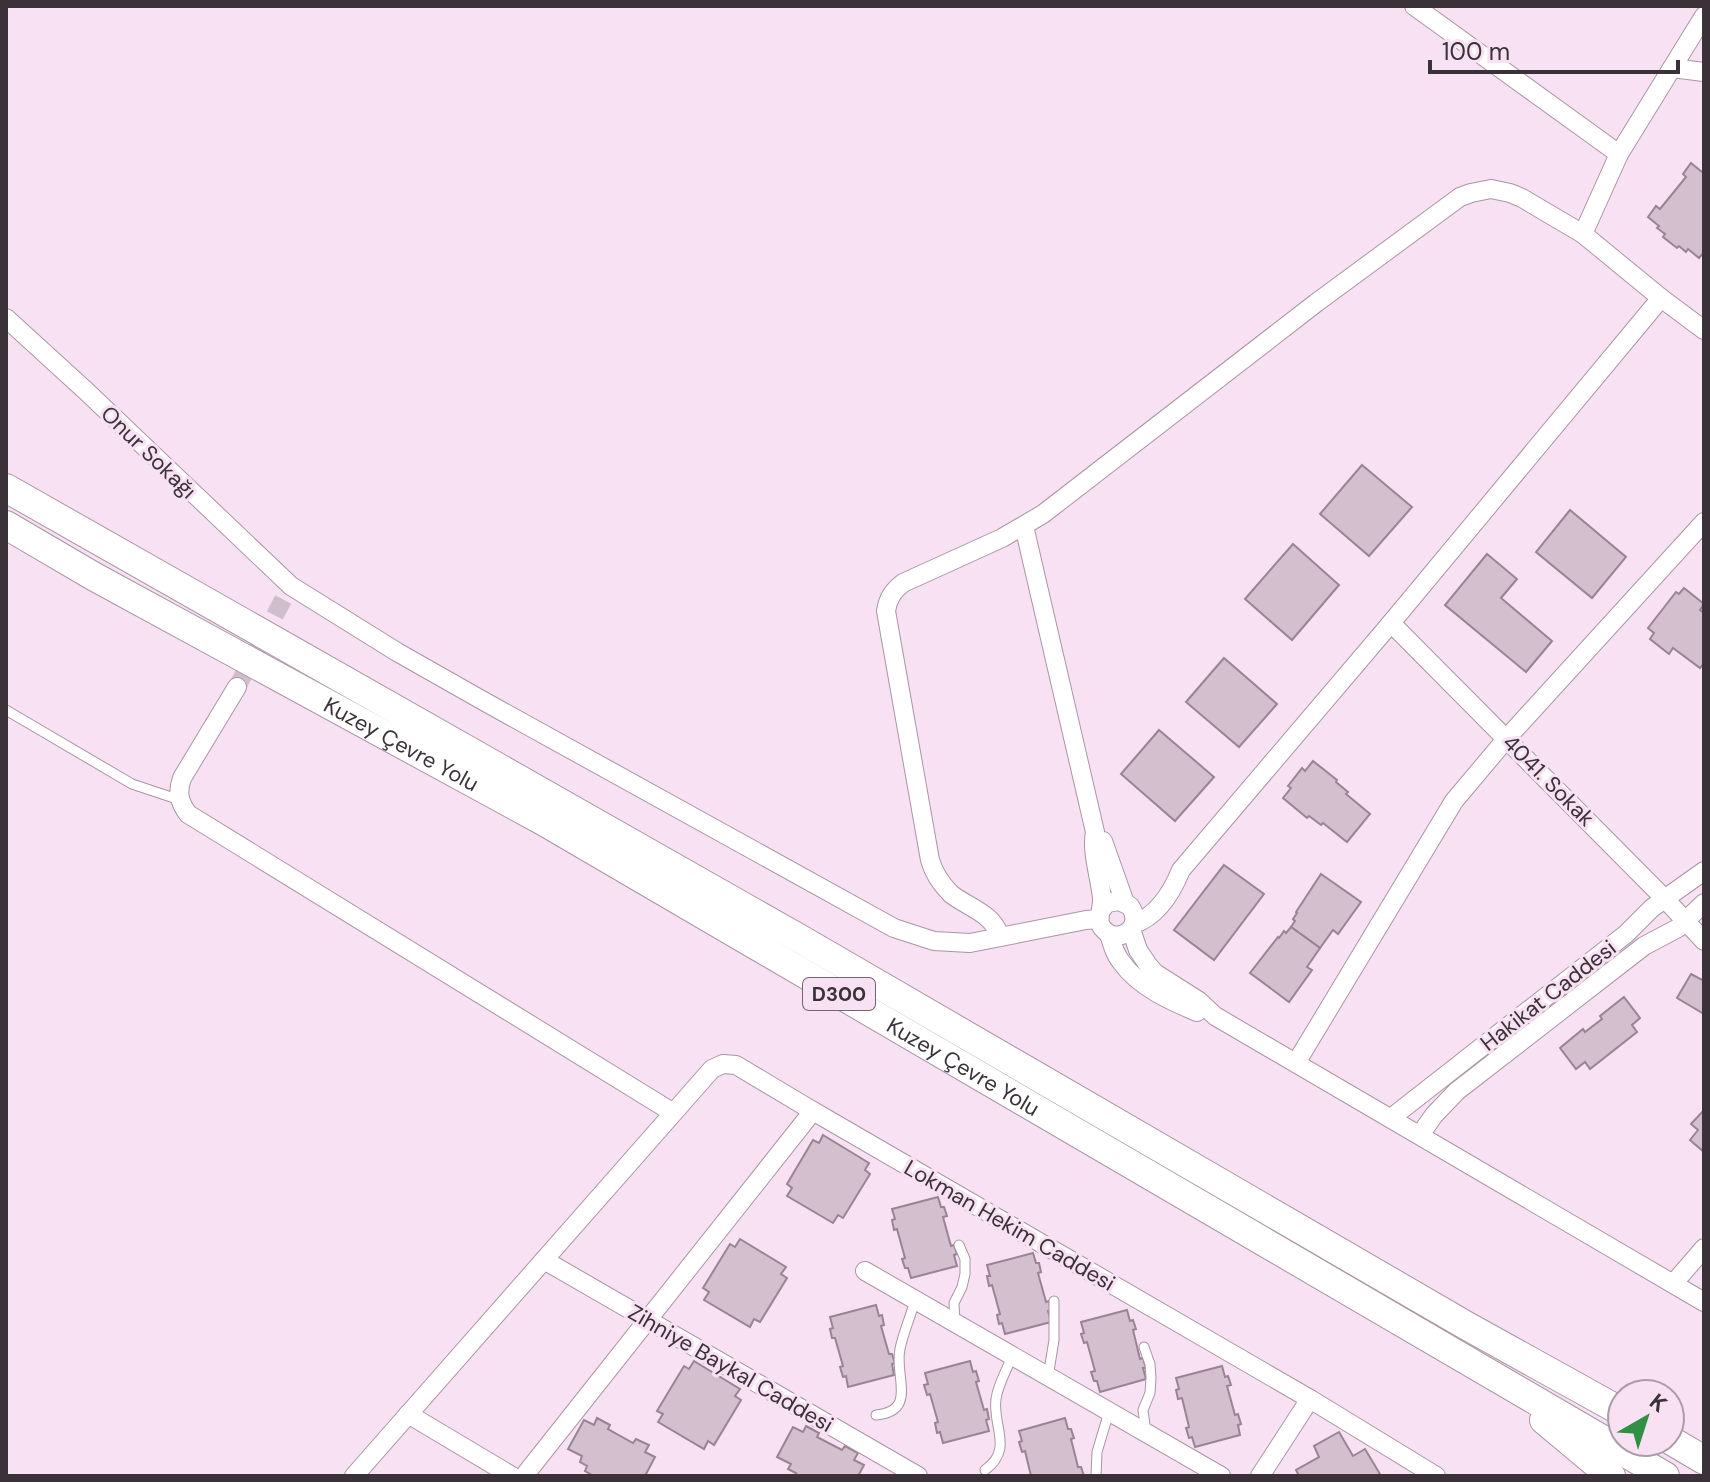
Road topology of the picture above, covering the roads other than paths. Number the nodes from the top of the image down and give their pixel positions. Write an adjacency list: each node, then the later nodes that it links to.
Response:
1 (1414, 6): 5 (street)
2 (1704, 16): 3 (street)
3 (1672, 68): 4 (street); 5 (street)
4 (1704, 72)
5 (1619, 154): 6 (street)
6 (1583, 234): 7 (street); 13 (street)
7 (1661, 298): 9 (street); 14 (street)
8 (6, 318): 26 (street, Onur Sokağı)
9 (1704, 330)
10 (6, 488): 49 (highway, Kuzey Çevre Yolu / D300)
11 (1704, 522): 17 (street)
12 (6, 525): 47 (highway, Kuzey Çevre Yolu / D300)
13 (1024, 526): 19 (street); 26 (street)
14 (1391, 623): 17 (street, 4041. Sokak); 23 (street)
15 (237, 687): 18 (street)
16 (6, 710): 18 (lane)
17 (1507, 738): 21 (street, 4041. Sokak); 29 (street)
18 (180, 800): 31 (street)
19 (1095, 832): 23 (street); 24 (street)
20 (1704, 871): 21 (street, Hakikat Caddesi)
21 (1665, 899): 25 (street, 4041. Sokak); 32 (street, Hakikat Caddesi)
22 (1704, 903): 25 (street, Hakikat Caddesi)
23 (1130, 915): 24 (street); 24 (street); 28 (street)
24 (1104, 920): 26 (street, Onur Sokağı); 28 (street)
25 (1686, 921): 27 (street, 4041. Sokak); 33 (street, Hakikat Caddesi)
26 (1000, 937)
27 (1704, 941)
28 (1215, 1016): 29 (street)
29 (1296, 1063): 32 (street)
30 (813, 1111): 31 (street, Lokman Hekim Caddesi); 42 (street); 48 (street, Lokman Hekim Caddesi)
31 (672, 1112): 36 (street)
32 (1391, 1118): 33 (street)
33 (1420, 1135): 38 (street)
34 (959, 1245): 43 (lane)
35 (1704, 1248): 38 (street)
36 (544, 1260): 42 (street, Zihniye Baykal Caddesi); 51 (street)
37 (865, 1271): 39 (street)
38 (1673, 1284): 41 (street)
39 (915, 1300): 43 (street); 52 (lane)
40 (1054, 1301): 46 (lane)
41 (1704, 1302)
42 (649, 1321): 61 (street); 62 (street, Zihniye Baykal Caddesi)
43 (955, 1324): 45 (street)
44 (1144, 1347): 53 (lane)
45 (1012, 1356): 46 (street); 58 (lane)
46 (1048, 1377): 50 (street)
47 (1500, 1379): 67 (highway); 68 (highway, Kuzey Çevre Yolu / D300)
48 (1310, 1399): 65 (street); 66 (street, Lokman Hekim Caddesi)
49 (1606, 1403)
50 (1109, 1412): 53 (street); 63 (lane)
51 (408, 1414): 59 (street); 60 (street)
52 (876, 1415)
53 (1146, 1433): 64 (street)
54 (1686, 1437): 55 (highway)
55 (1704, 1446)
56 (1686, 1449): 57 (highway)
57 (1704, 1460)
58 (985, 1470)
59 (354, 1476)
60 (512, 1476)
61 (524, 1476)
62 (918, 1476)
63 (1096, 1476)
64 (1221, 1476)
65 (1260, 1476)
66 (1436, 1476)
67 (1611, 1476)
68 (1665, 1476)

